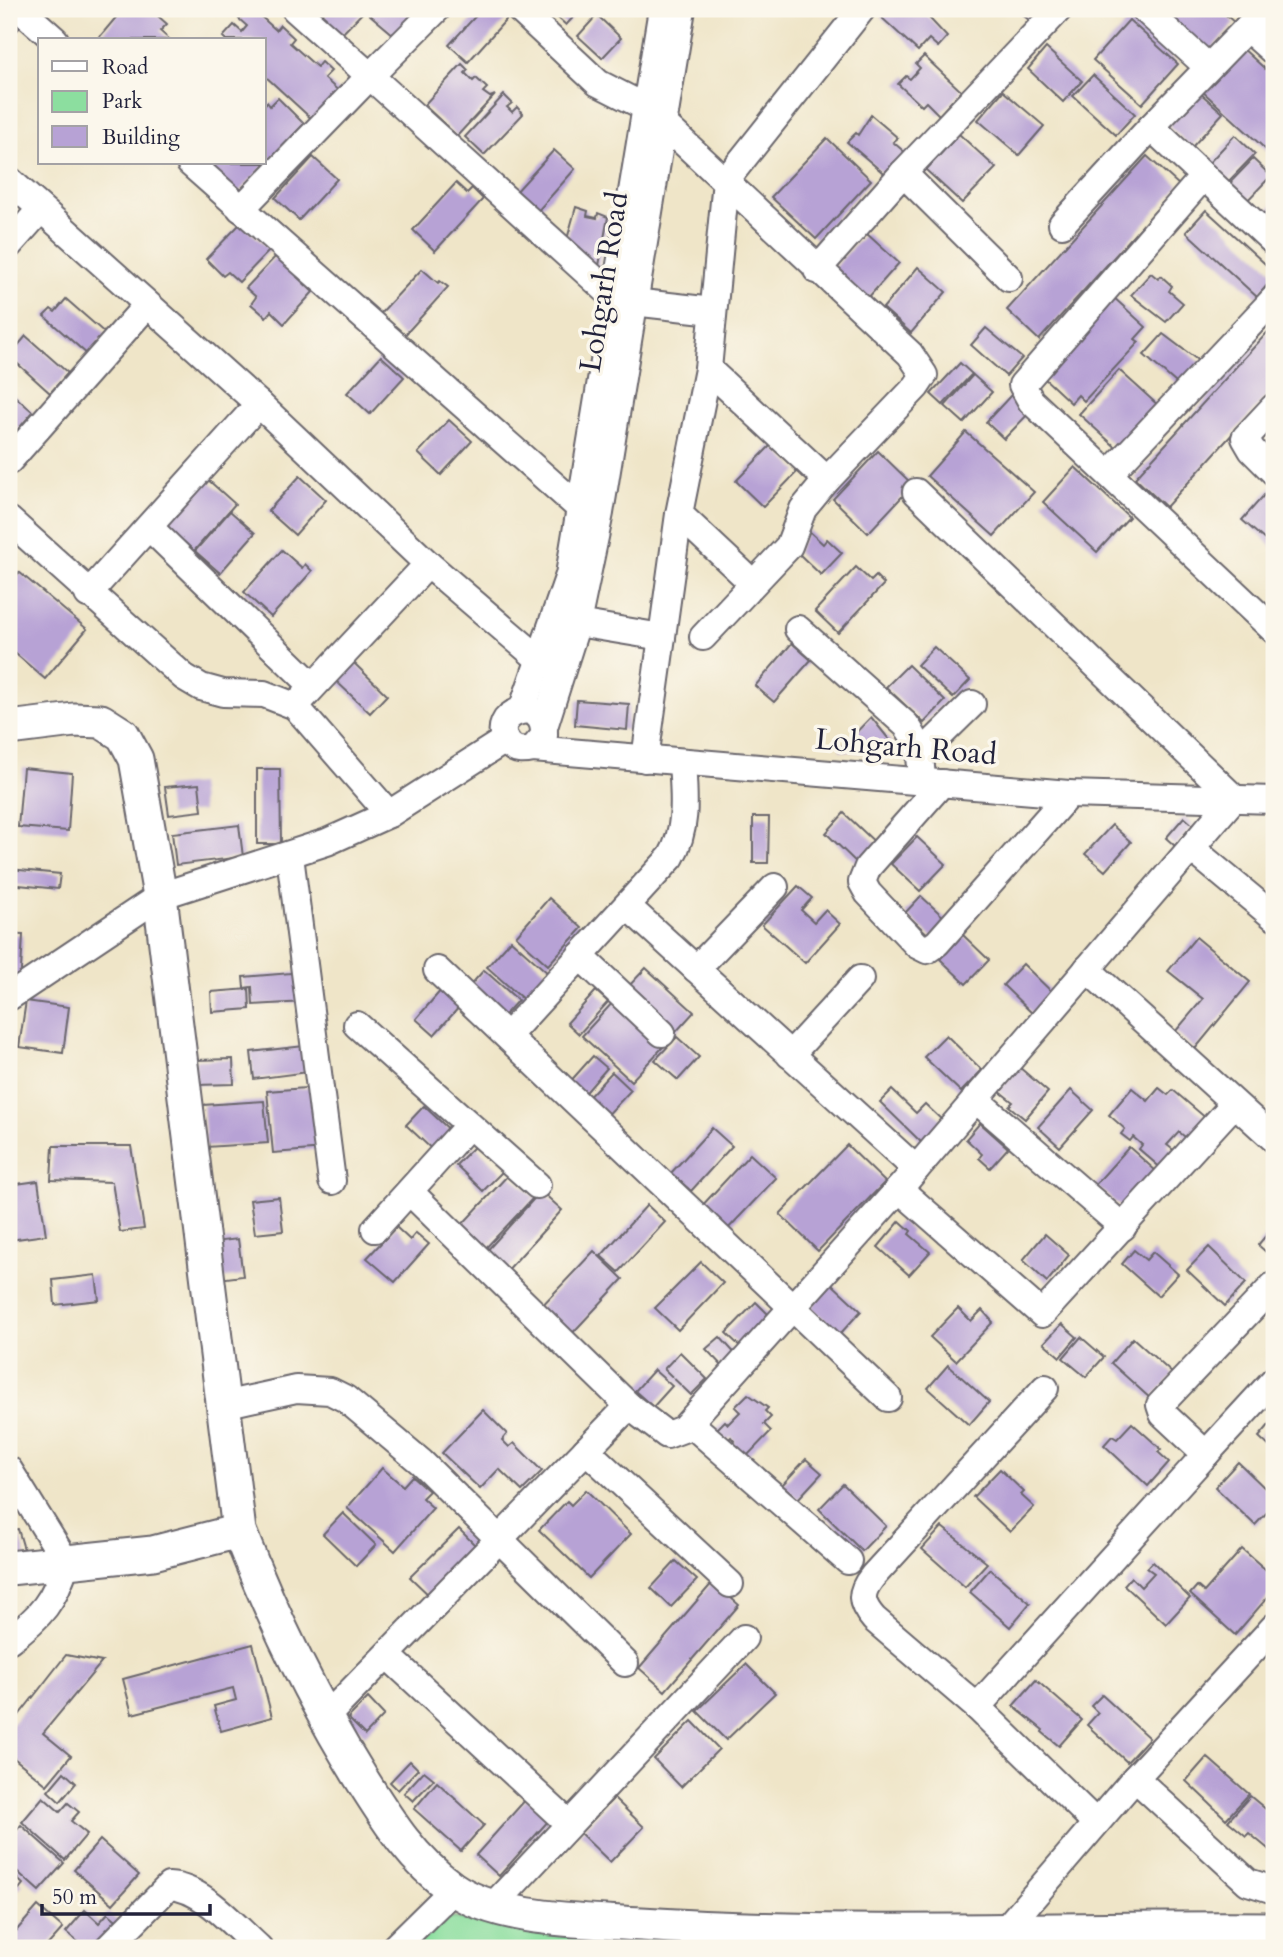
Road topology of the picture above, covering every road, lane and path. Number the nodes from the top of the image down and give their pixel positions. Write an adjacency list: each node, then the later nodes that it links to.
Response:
1 (20, 9): 11 (street)
2 (295, 9): 14 (street)
3 (438, 9): 14 (street)
4 (519, 9): 15 (street)
5 (662, 9): 15 (street)
6 (682, 9): 15 (street, Lohgarh Road)
7 (862, 9): 21 (street)
8 (1059, 9): 18 (street)
9 (1144, 9): 13 (street)
10 (1256, 18): 12 (street); 13 (street)
11 (53, 38)
12 (1274, 52)
13 (1207, 66): 16 (street)
14 (370, 76): 23 (street); 29 (street)
15 (656, 116): 21 (street); 29 (street, Lohgarh Road)
16 (1151, 127): 19 (street); 24 (street)
17 (191, 164): 23 (street)
18 (903, 173): 27 (street); 28 (street)
19 (1204, 176): 25 (street); 38 (street)
20 (9, 180): 22 (street)
21 (726, 180): 27 (street); 32 (street)
22 (41, 209): 26 (street); 31 (street)
23 (241, 209): 41 (street)
24 (1062, 224)
25 (1274, 243)
26 (9, 245)
27 (817, 270): 39 (street)
28 (1009, 278)
29 (623, 299): 32 (street); 41 (street, Lohgarh Road)
30 (1274, 299): 38 (street)
31 (147, 306): 34 (street); 36 (street)
32 (713, 310): 33 (street)
33 (708, 369): 39 (street); 42 (street)
34 (259, 404): 44 (street); 45 (street)
35 (1274, 407): 37 (street)
36 (9, 461)
37 (1274, 471)
38 (1109, 474): 50 (street)
39 (827, 480): 52 (street)
40 (916, 492): 66 (street)
41 (591, 512): 48 (street, Lohgarh Road); 53 (street)
42 (679, 514): 46 (street); 51 (street)
43 (9, 520): 47 (street)
44 (149, 527): 47 (street); 54 (street)
45 (428, 564): 53 (street); 54 (street)
46 (743, 574)
47 (89, 594): 56 (street)
48 (577, 623): 51 (street); 53 (street, Lohgarh Road)
49 (798, 629): 61 (street)
50 (1274, 630)
51 (662, 637): 62 (street)
52 (703, 637)
53 (551, 665): 57 (street); 59 (street, Lohgarh Road)
54 (313, 686): 56 (street)
55 (972, 704): 61 (street)
56 (295, 706): 68 (street)
57 (522, 710): 59 (street); 60 (street)
58 (9, 728): 72 (street)
59 (539, 738): 60 (street); 62 (street, Lohgarh Road)
60 (505, 740): 68 (street)
61 (921, 754): 64 (street)
62 (645, 759): 63 (street, Lohgarh Road)
63 (682, 762): 64 (street, Lohgarh Road); 73 (street)
64 (932, 782): 65 (street, Lohgarh Road); 65 (street)
65 (1069, 794): 66 (street, Lohgarh Road)
66 (1234, 798): 67 (street, Lohgarh Road); 69 (street)
67 (1274, 800)
68 (388, 814): 70 (street)
69 (1191, 848): 74 (street); 77 (street)
70 (290, 856): 72 (street); 90 (street)
71 (775, 887): 76 (street)
72 (160, 895): 80 (street); 100 (street)
73 (627, 906): 75 (street); 76 (street)
74 (1274, 917)
75 (580, 956): 82 (street); 83 (street)
76 (696, 969): 84 (street)
77 (1087, 969): 85 (street); 86 (street)
78 (437, 970): 83 (street)
79 (860, 979): 84 (street)
80 (9, 997)
81 (357, 1025): 87 (street)
82 (662, 1033)
83 (507, 1036): 96 (street)
84 (790, 1055): 89 (street)
85 (975, 1100): 89 (street); 93 (street)
86 (1234, 1104): 88 (street); 93 (street)
87 (470, 1125): 91 (street); 92 (street)
88 (1274, 1139)
89 (907, 1179): 93 (street); 96 (street)
90 (332, 1181)
91 (537, 1185)
92 (411, 1193): 94 (street); 101 (street)
93 (1123, 1227)
94 (374, 1229)
95 (1274, 1286): 104 (street)
96 (792, 1309): 99 (street); 102 (street)
97 (1274, 1380): 104 (street)
98 (1045, 1388): 117 (street)
99 (888, 1398)
100 (223, 1405): 106 (street); 107 (street)
101 (629, 1406): 102 (street); 103 (street)
102 (690, 1423): 108 (street)
103 (586, 1451): 107 (street); 111 (street)
104 (1206, 1454): 117 (street)
105 (9, 1470): 109 (street)
106 (239, 1531): 109 (street); 118 (street)
107 (499, 1539): 115 (street); 116 (street)
108 (848, 1561)
109 (66, 1562): 110 (street); 114 (street)
110 (9, 1568)
111 (730, 1584)
112 (1274, 1627): 119 (street)
113 (744, 1639): 120 (street)
114 (9, 1640)
115 (388, 1656): 118 (street); 120 (street)
116 (625, 1663)
117 (977, 1707): 121 (street)
118 (324, 1719): 122 (street)
119 (1135, 1778): 121 (street); 123 (street)
120 (568, 1823): 124 (street)
121 (1096, 1823): 126 (street)
122 (454, 1889): 124 (street); 130 (street)
123 (1274, 1890)
124 (491, 1908): 126 (street)
125 (1274, 1929): 127 (street)
126 (1021, 1937): 127 (street)
127 (1196, 1938)
128 (108, 1948): 129 (street)
129 (259, 1948)
130 (394, 1948)

